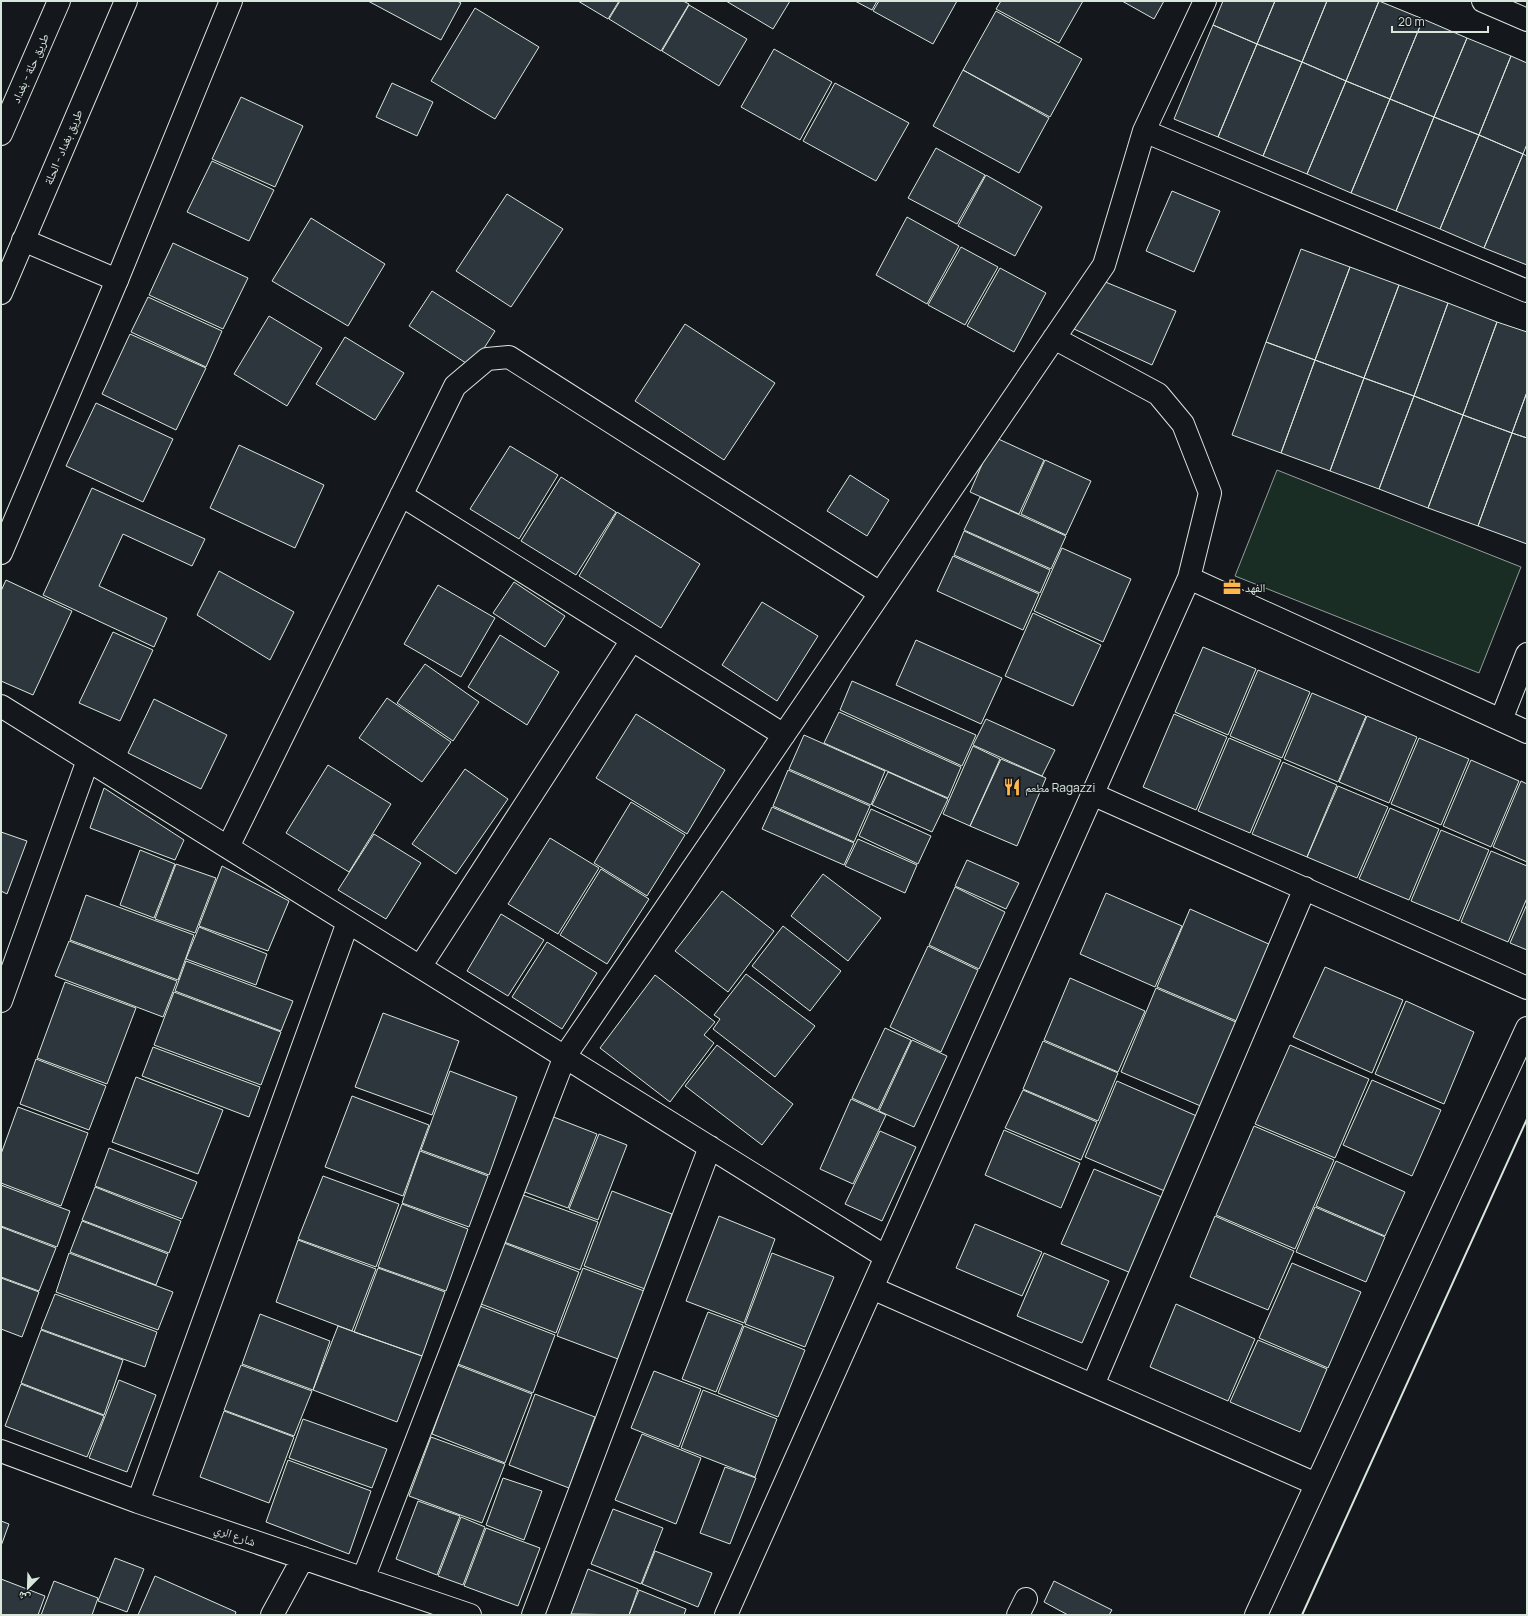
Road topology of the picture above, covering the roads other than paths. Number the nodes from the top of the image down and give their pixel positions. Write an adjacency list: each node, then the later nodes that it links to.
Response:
1 (59, 1): 8 (street, طريق حلة - بغداد)
2 (126, 1): 9 (street, طريق بغداد - الحلة)
3 (231, 1): 10 (street)
4 (1205, 1): 7 (street)
5 (1487, 2): 6 (street)
6 (1527, 20)
7 (1144, 131): 11 (street); 13 (street)
8 (1, 134)
9 (23, 240): 10 (street); 12 (street, طريق بغداد - الحلة)
10 (117, 280): 15 (street)
11 (1527, 291)
12 (1, 293)
13 (1054, 338): 16 (street); 17 (street)
14 (401, 496): 17 (street); 18 (street); 26 (street)
15 (1, 553)
16 (1189, 578): 21 (street); 25 (street)
17 (880, 593): 23 (street)
18 (632, 640): 23 (street); 29 (street)
19 (1527, 654): 21 (street)
20 (1, 706): 24 (street)
21 (1501, 720): 22 (street)
22 (1527, 732)
23 (784, 735): 33 (street)
24 (88, 760): 26 (street); 31 (street)
25 (1092, 794): 27 (street); 35 (street)
26 (228, 847): 28 (street)
27 (1305, 888): 30 (street); 37 (street)
28 (348, 922): 29 (street); 40 (street)
29 (420, 967): 33 (street)
30 (1527, 988)
31 (1, 1001)
32 (1527, 1028): 39 (street)
33 (565, 1056): 34 (street); 42 (street)
34 (710, 1147): 35 (street); 45 (street)
35 (886, 1257): 36 (street)
36 (872, 1288): 37 (street); 46 (street)
37 (1093, 1386): 39 (street)
38 (1, 1451): 40 (street, شارع الري)
39 (1316, 1484): 47 (street)
40 (138, 1502): 41 (street, شارع الري)
41 (304, 1558): 42 (street, شارع الري); 43 (street)
42 (363, 1579): 44 (street, شارع الري)
43 (272, 1615)
44 (470, 1615)
45 (533, 1615)
46 (726, 1615)
47 (1256, 1615)

